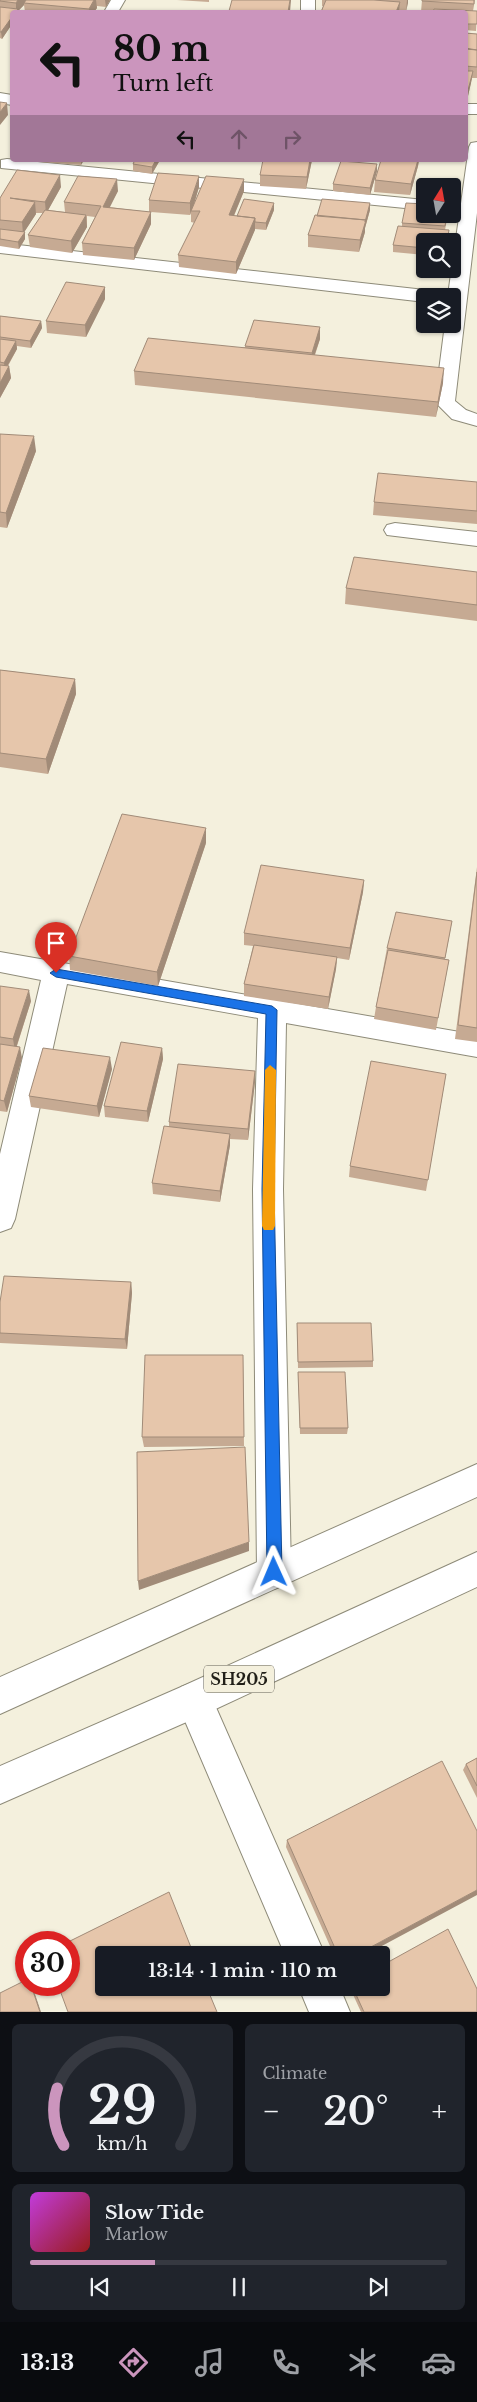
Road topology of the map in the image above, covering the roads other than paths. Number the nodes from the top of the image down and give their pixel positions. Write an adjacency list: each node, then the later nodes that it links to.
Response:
1 (477, 147): 4 (street)
2 (6, 165): 3 (street)
3 (416, 204)
4 (461, 209)
5 (460, 223): 7 (street)
6 (0, 248): 8 (street)
7 (456, 288)
8 (416, 295)
9 (452, 333): 10 (street)
10 (477, 420)
11 (395, 530): 12 (street)
12 (477, 539)
13 (0, 962): 14 (street)
14 (56, 973): 15 (street); 17 (street)
15 (272, 1010): 16 (street); 20 (street)
16 (477, 1046)
17 (0, 1219)
18 (477, 1480): 20 (street)
19 (477, 1569): 22 (street, SH205)
20 (274, 1572): 21 (street)
21 (0, 1696)
22 (194, 1700): 23 (street, SH205); 24 (street)
23 (0, 1785)
24 (301, 1946)
25 (323, 1996): 26 (street)
26 (330, 2012)

